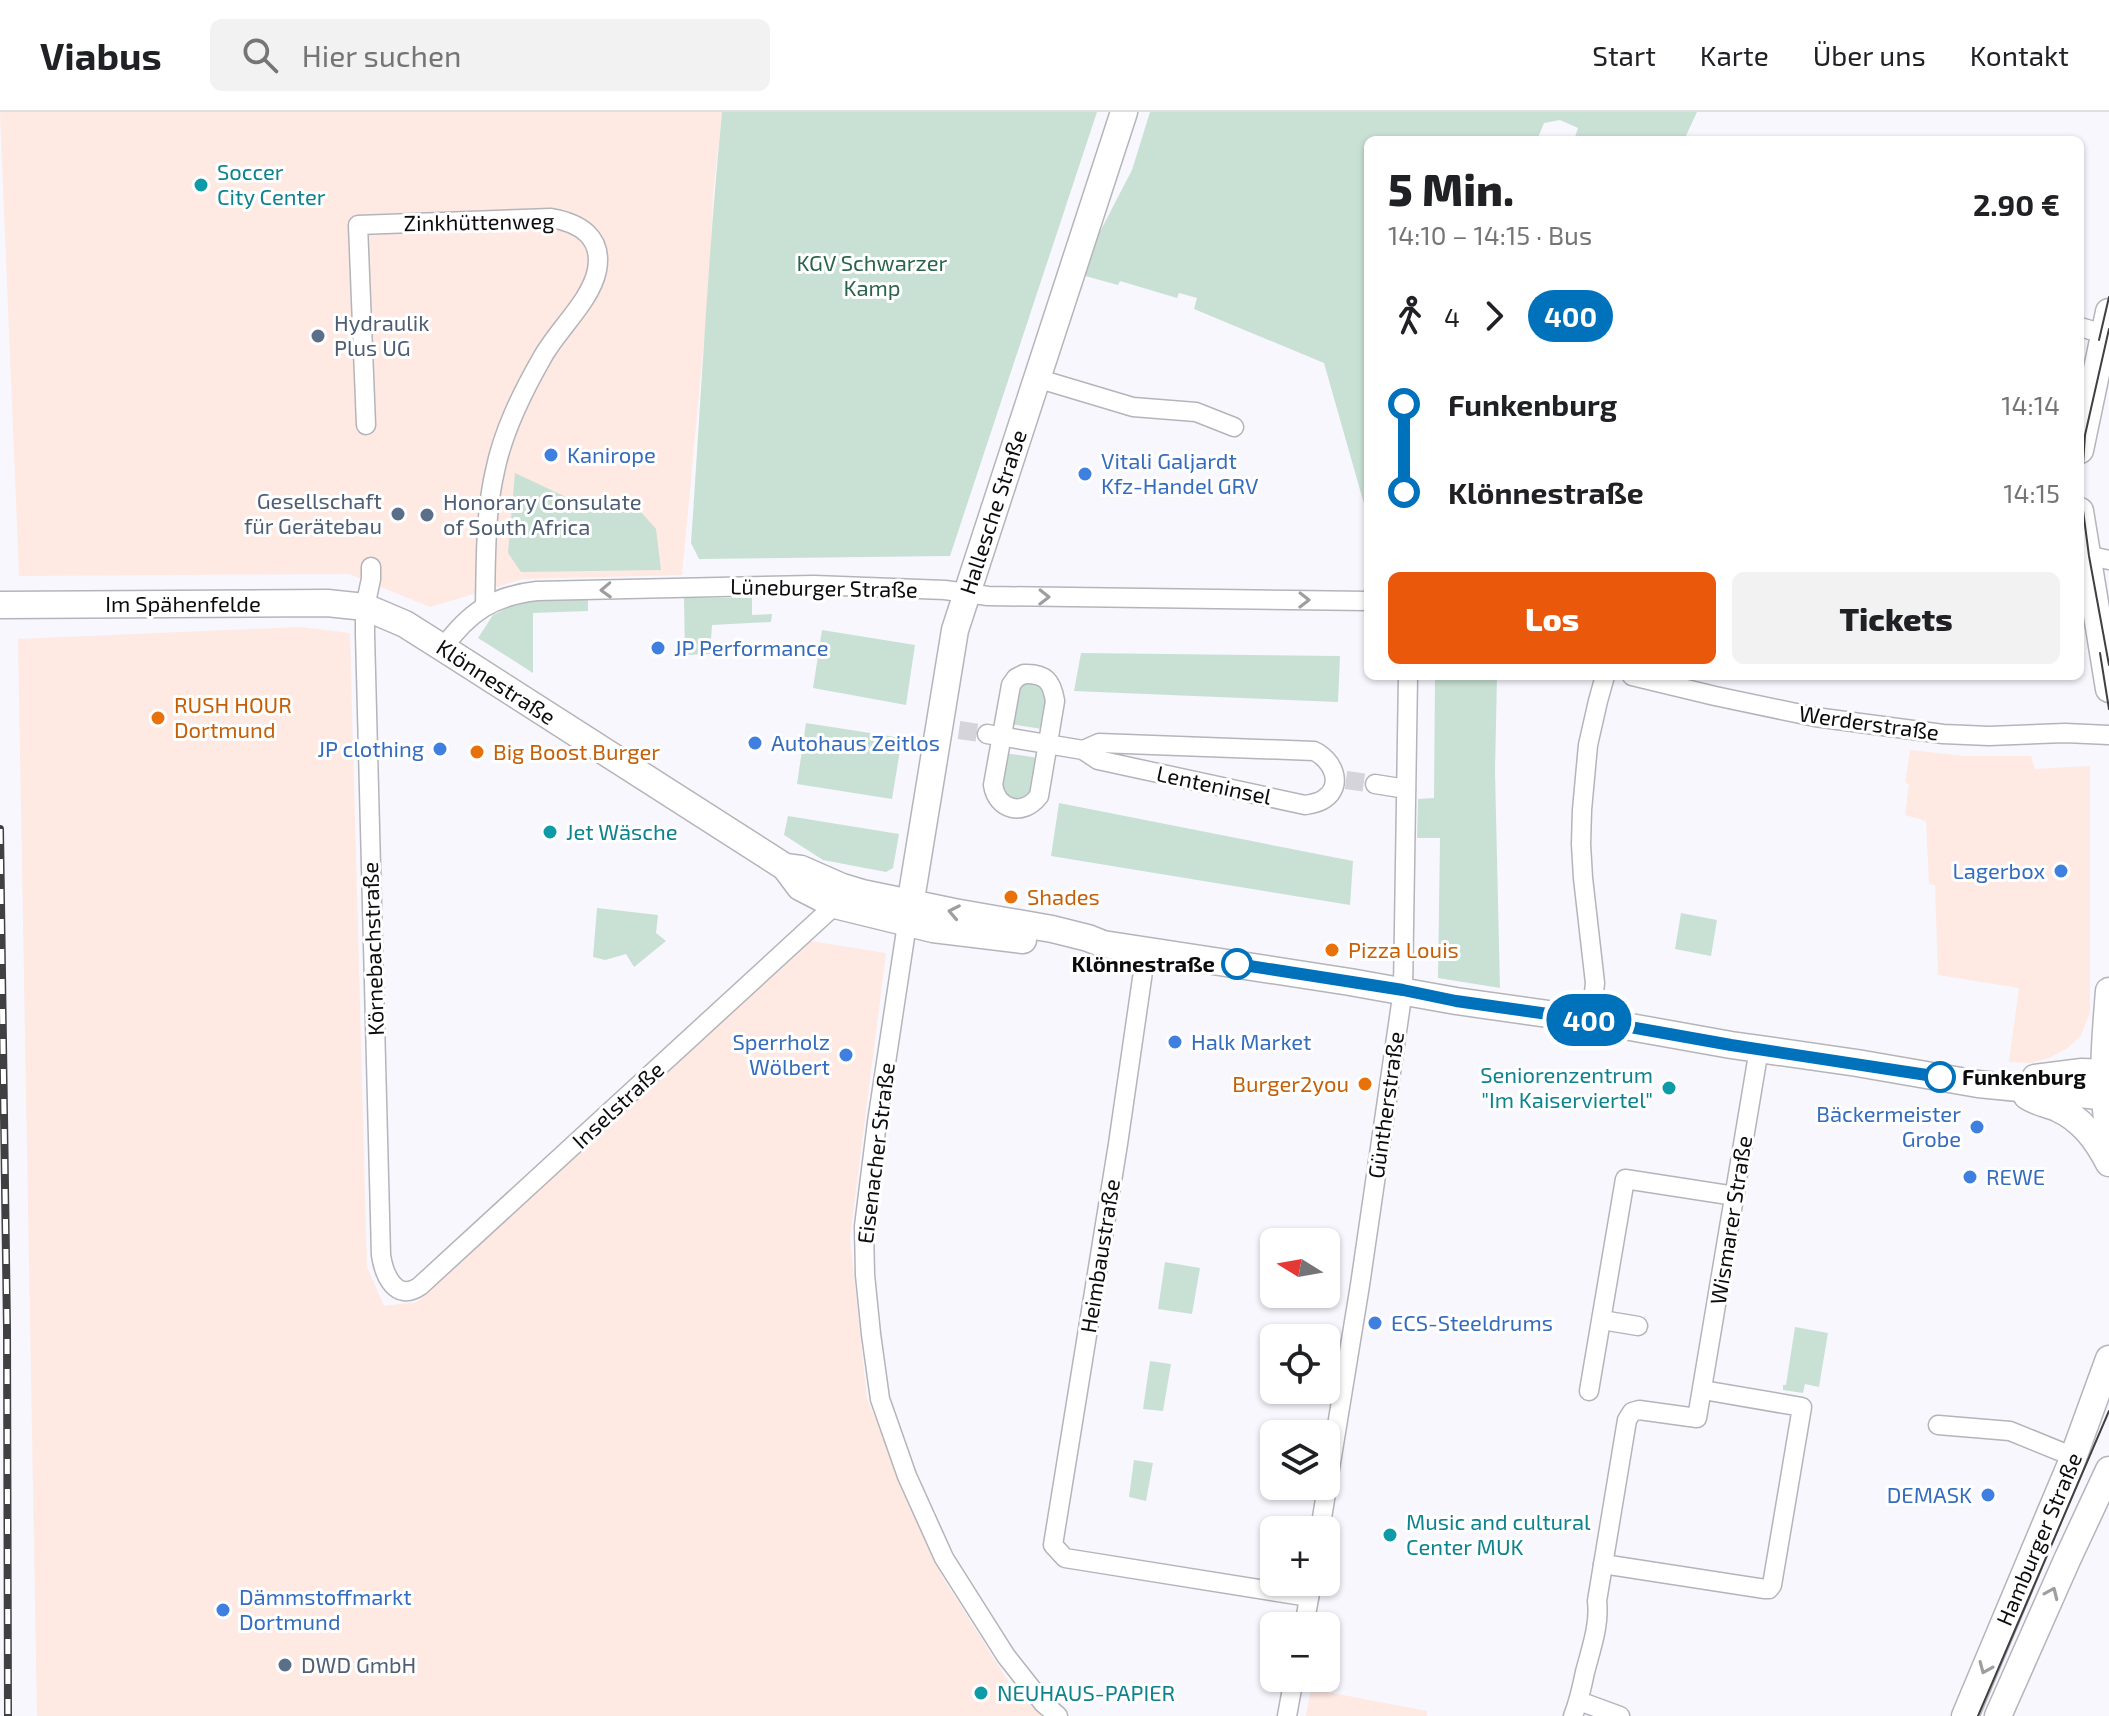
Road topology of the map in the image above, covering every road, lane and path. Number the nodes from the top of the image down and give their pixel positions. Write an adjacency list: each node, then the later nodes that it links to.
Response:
1 (1124, 112): 4 (main road, Hallesche Straße)
2 (2098, 324): 3 (main road)
3 (2103, 363): 7 (main road)
4 (1036, 378): 6 (street); 11 (main road, Hallesche Straße)
5 (366, 425): 14 (street, Zinkhüttenweg)
6 (1234, 427)
7 (2084, 435)
8 (2084, 527): 9 (main road)
9 (2097, 557): 20 (main road)
10 (371, 567): 15 (street)
11 (966, 593): 12 (street, Lüneburger Straße, one-way to 12); 14 (street, Lüneburger Straße, one-way to 14); 29 (main road, Hallesche Straße)
12 (1364, 601)
13 (12, 605): 15 (main road, Im Spähenfelde)
14 (485, 605): 16 (street, Lüneburger Straße)
15 (365, 607): 16 (main road, Klönnestraße); 40 (street, Körnebachstraße)
16 (443, 648): 27 (main road, Klönnestraße)
17 (1408, 680): 26 (street, Güntherstraße)
18 (1604, 680): 33 (street)
19 (1649, 680): 22 (street, Werderstraße)
20 (2109, 689)
21 (995, 735): 23 (street, Lenteninsel); 23 (street); 23 (street)
22 (2109, 735)
23 (1048, 744): 24 (street, Lenteninsel)
24 (1083, 750): 24 (street, Lenteninsel)
25 (1375, 784): 26 (street)
26 (1406, 789): 31 (street, Güntherstraße)
27 (785, 867): 28 (main road, Klönnestraße); 29 (main road, Klönnestraße)
28 (835, 905): 29 (main road, Klönnestraße); 40 (street, Inselstraße)
29 (909, 914): 30 (main road, Klönnestraße); 54 (street, Eisenacher Straße)
30 (1146, 951): 31 (main road, Klönnestraße); 51 (street, Heimbaustraße)
31 (1403, 990): 33 (main road, Klönnestraße); 49 (street, Güntherstraße)
32 (2109, 991): 35 (main road)
33 (1591, 1020): 34 (main road, Klönnestraße)
34 (1759, 1049): 36 (main road, Klönnestraße); 39 (street, Wismarer Straße)
35 (2106, 1085): 36 (main road, Klönnestraße); 37 (main road)
36 (2019, 1088): 38 (main road)
37 (2109, 1134)
38 (2109, 1163)
39 (1735, 1196): 41 (street); 44 (street, Wismarer Straße)
40 (396, 1287)
41 (1602, 1320): 42 (street); 45 (street)
42 (1638, 1326)
43 (2109, 1359): 47 (main road, Hamburger Straße)
44 (1703, 1390): 50 (street, Wismarer Straße); 50 (street)
45 (1589, 1391)
46 (1938, 1425): 47 (street)
47 (2074, 1457): 57 (main road, Hamburger Straße, one-way to 57)
48 (2109, 1470): 58 (main road, Hamburger Straße, one-way to 48)
49 (1322, 1516)
50 (1603, 1564): 53 (street, Wismarer Straße)
51 (1260, 1583)
52 (1291, 1692): 55 (street)
53 (1576, 1708): 56 (street)
54 (1058, 1716)
55 (1287, 1716)
56 (1620, 1716)
57 (1965, 1716)
58 (1998, 1716)

